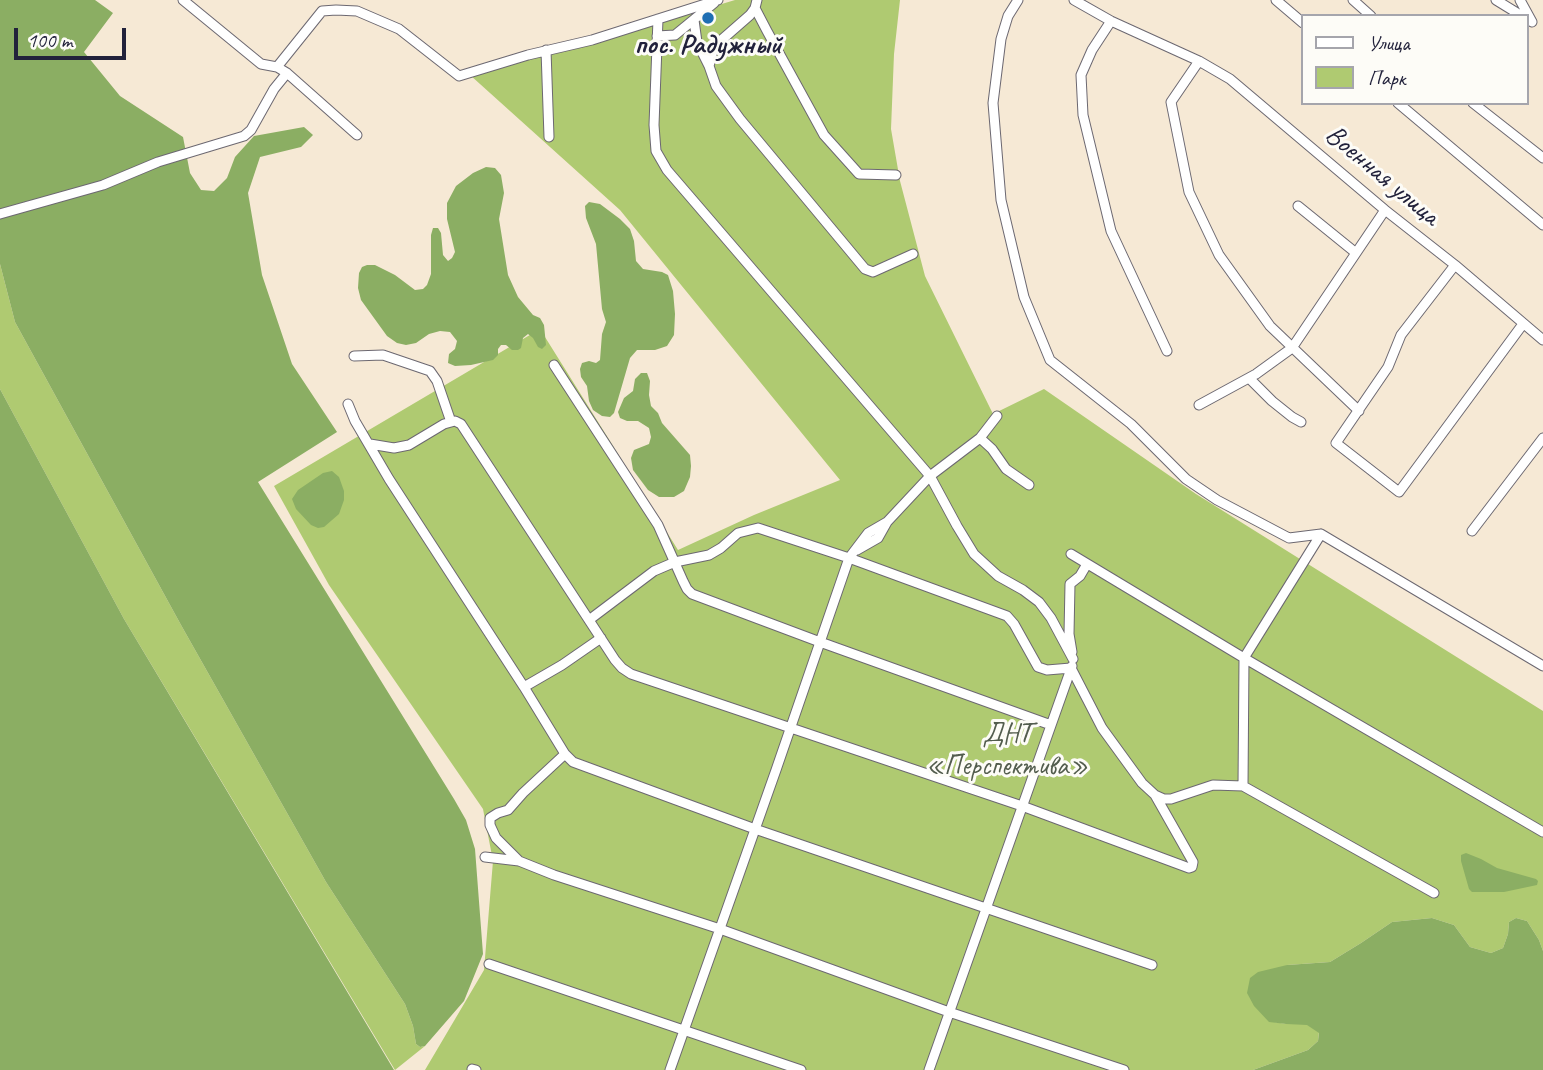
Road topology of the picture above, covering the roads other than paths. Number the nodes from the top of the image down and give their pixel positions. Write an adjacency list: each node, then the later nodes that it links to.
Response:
1 (183, 0): 20 (street)
2 (718, 0): 12 (street); 13 (street)
3 (1018, 0): 54 (street)
4 (1074, 0): 14 (street, Военная улица)
5 (1276, 0): 15 (street)
6 (1353, 0): 10 (street)
7 (1496, 0): 11 (street)
8 (756, 4): 19 (street); 27 (street)
9 (335, 5): 17 (street); 20 (street)
10 (1369, 14)
11 (1519, 14)
12 (658, 19): 16 (street); 17 (street)
13 (694, 20): 16 (street); 19 (street)
14 (1111, 20): 18 (street, Военная улица); 38 (street)
15 (1302, 22)
16 (657, 36): 51 (street)
17 (546, 50): 25 (street)
18 (1199, 61): 29 (street, Военная улица); 37 (street)
19 (709, 66): 33 (street)
20 (277, 67): 21 (street)
21 (287, 73): 24 (street); 30 (street)
22 (1400, 105): 31 (street)
23 (1476, 105): 26 (street)
24 (357, 135)
25 (549, 137)
26 (1543, 158)
27 (896, 175)
28 (1298, 206): 32 (street)
29 (1385, 210): 32 (street); 34 (street, Военная улица)
30 (0, 214)
31 (1543, 225)
32 (1356, 253): 37 (street)
33 (912, 254)
34 (1455, 265): 35 (street, Военная улица); 44 (street)
35 (1523, 324): 36 (street, Военная улица); 44 (street)
36 (1543, 340)
37 (1292, 348): 41 (street); 44 (street)
38 (1167, 351)
39 (354, 356): 46 (street)
40 (554, 365): 57 (street)
41 (1249, 378): 43 (street); 47 (street)
42 (348, 404): 50 (street)
43 (1199, 405)
44 (1359, 411)
45 (997, 416): 48 (street)
46 (452, 422): 50 (street); 59 (street)
47 (1301, 422)
48 (980, 438): 51 (street); 52 (street)
49 (1543, 438): 53 (street)
50 (370, 444): 65 (street)
51 (930, 476): 55 (street); 63 (street)
52 (1029, 485)
53 (1472, 531)
54 (1321, 534): 62 (street); 64 (street)
55 (852, 554): 57 (street); 61 (street); 63 (street)
56 (1070, 554): 58 (street)
57 (675, 562): 59 (street); 61 (street)
58 (1087, 564): 62 (street); 63 (street)
59 (589, 620): 60 (street)
60 (601, 638): 65 (street); 67 (street)
61 (820, 642): 66 (street); 67 (street)
62 (1244, 658): 69 (street); 73 (street)
63 (1072, 664): 66 (street); 70 (street)
64 (1543, 666)
65 (524, 687): 68 (street)
66 (1051, 725): 71 (street)
67 (790, 728): 71 (street); 72 (street)
68 (565, 754): 72 (street); 75 (street)
69 (1243, 786): 70 (street); 76 (street)
70 (1155, 795): 71 (street)
71 (1022, 806): 77 (street)
72 (755, 829): 77 (street); 78 (street)
73 (1543, 832)
74 (485, 857): 75 (street)
75 (519, 861): 78 (street)
76 (1434, 893)
77 (986, 909): 80 (street); 81 (street)
78 (720, 929): 81 (street); 82 (street)
79 (489, 964): 82 (street)
80 (1152, 965)
81 (949, 1012): 85 (street); 86 (street)
82 (684, 1030): 83 (street); 84 (street)
83 (670, 1070)
84 (800, 1070)
85 (929, 1070)
86 (1124, 1070)

